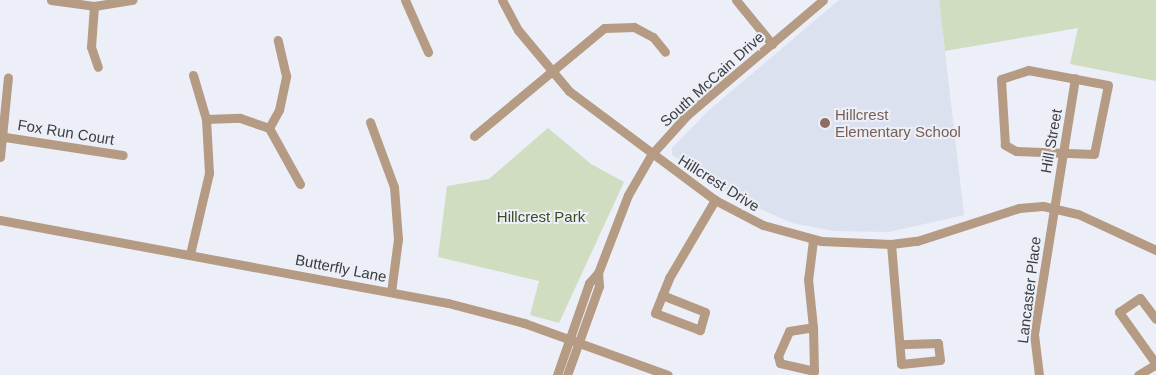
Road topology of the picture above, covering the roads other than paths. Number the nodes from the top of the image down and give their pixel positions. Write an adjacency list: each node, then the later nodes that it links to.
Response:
1 (51, 0): 7 (street)
2 (132, 0): 7 (street)
3 (404, 0): 10 (street)
4 (502, 0): 13 (street, Hillcrest Drive)
5 (736, 0): 9 (street)
6 (823, 0): 9 (street, South McCain Drive)
7 (94, 6): 12 (street)
8 (278, 40): 19 (street)
9 (772, 44): 24 (street, South McCain Drive)
10 (428, 52)
11 (665, 52): 13 (street)
12 (98, 67)
13 (550, 70): 20 (street); 24 (street, Hillcrest Drive)
14 (193, 76): 17 (street)
15 (8, 77): 21 (street)
16 (1075, 78): 22 (street, Hill Street); 22 (street); 22 (street)
17 (206, 119): 19 (street); 33 (street)
18 (370, 122): 35 (street)
19 (269, 128): 26 (street)
20 (474, 136)
21 (5, 137): 23 (street, Fox Run Court); 25 (street)
22 (1064, 153): 28 (street, Hill Street)
23 (123, 155)
24 (651, 155): 27 (street, Hillcrest Drive); 34 (street, South McCain Drive)
25 (0, 157)
26 (300, 184)
27 (715, 200): 30 (street, Hillcrest Drive); 36 (street)
28 (1053, 207): 31 (street, Hillcrest Drive); 32 (street, Hillcrest Drive); 46 (street, Lancaster Place)
29 (0, 220): 33 (street, Butterfly Lane)
30 (813, 240): 31 (street, Hillcrest Drive); 38 (street)
31 (891, 244): 41 (street)
32 (1156, 250)
33 (190, 254): 35 (street, Butterfly Lane)
34 (598, 273): 39 (street, South McCain Drive); 40 (street, South McCain Drive)
35 (391, 292): 39 (street, Butterfly Lane)
36 (662, 296): 36 (street)
37 (1156, 319): 42 (street)
38 (813, 327): 38 (street)
39 (570, 339): 40 (street, Butterfly Lane); 43 (street, South McCain Drive)
40 (580, 342): 44 (street, South McCain Drive); 45 (street, Butterfly Lane)
41 (900, 344): 41 (street)
42 (1156, 364): 47 (street)
43 (557, 375)
44 (567, 375)
45 (668, 375)
46 (1039, 375)
47 (1138, 375)

